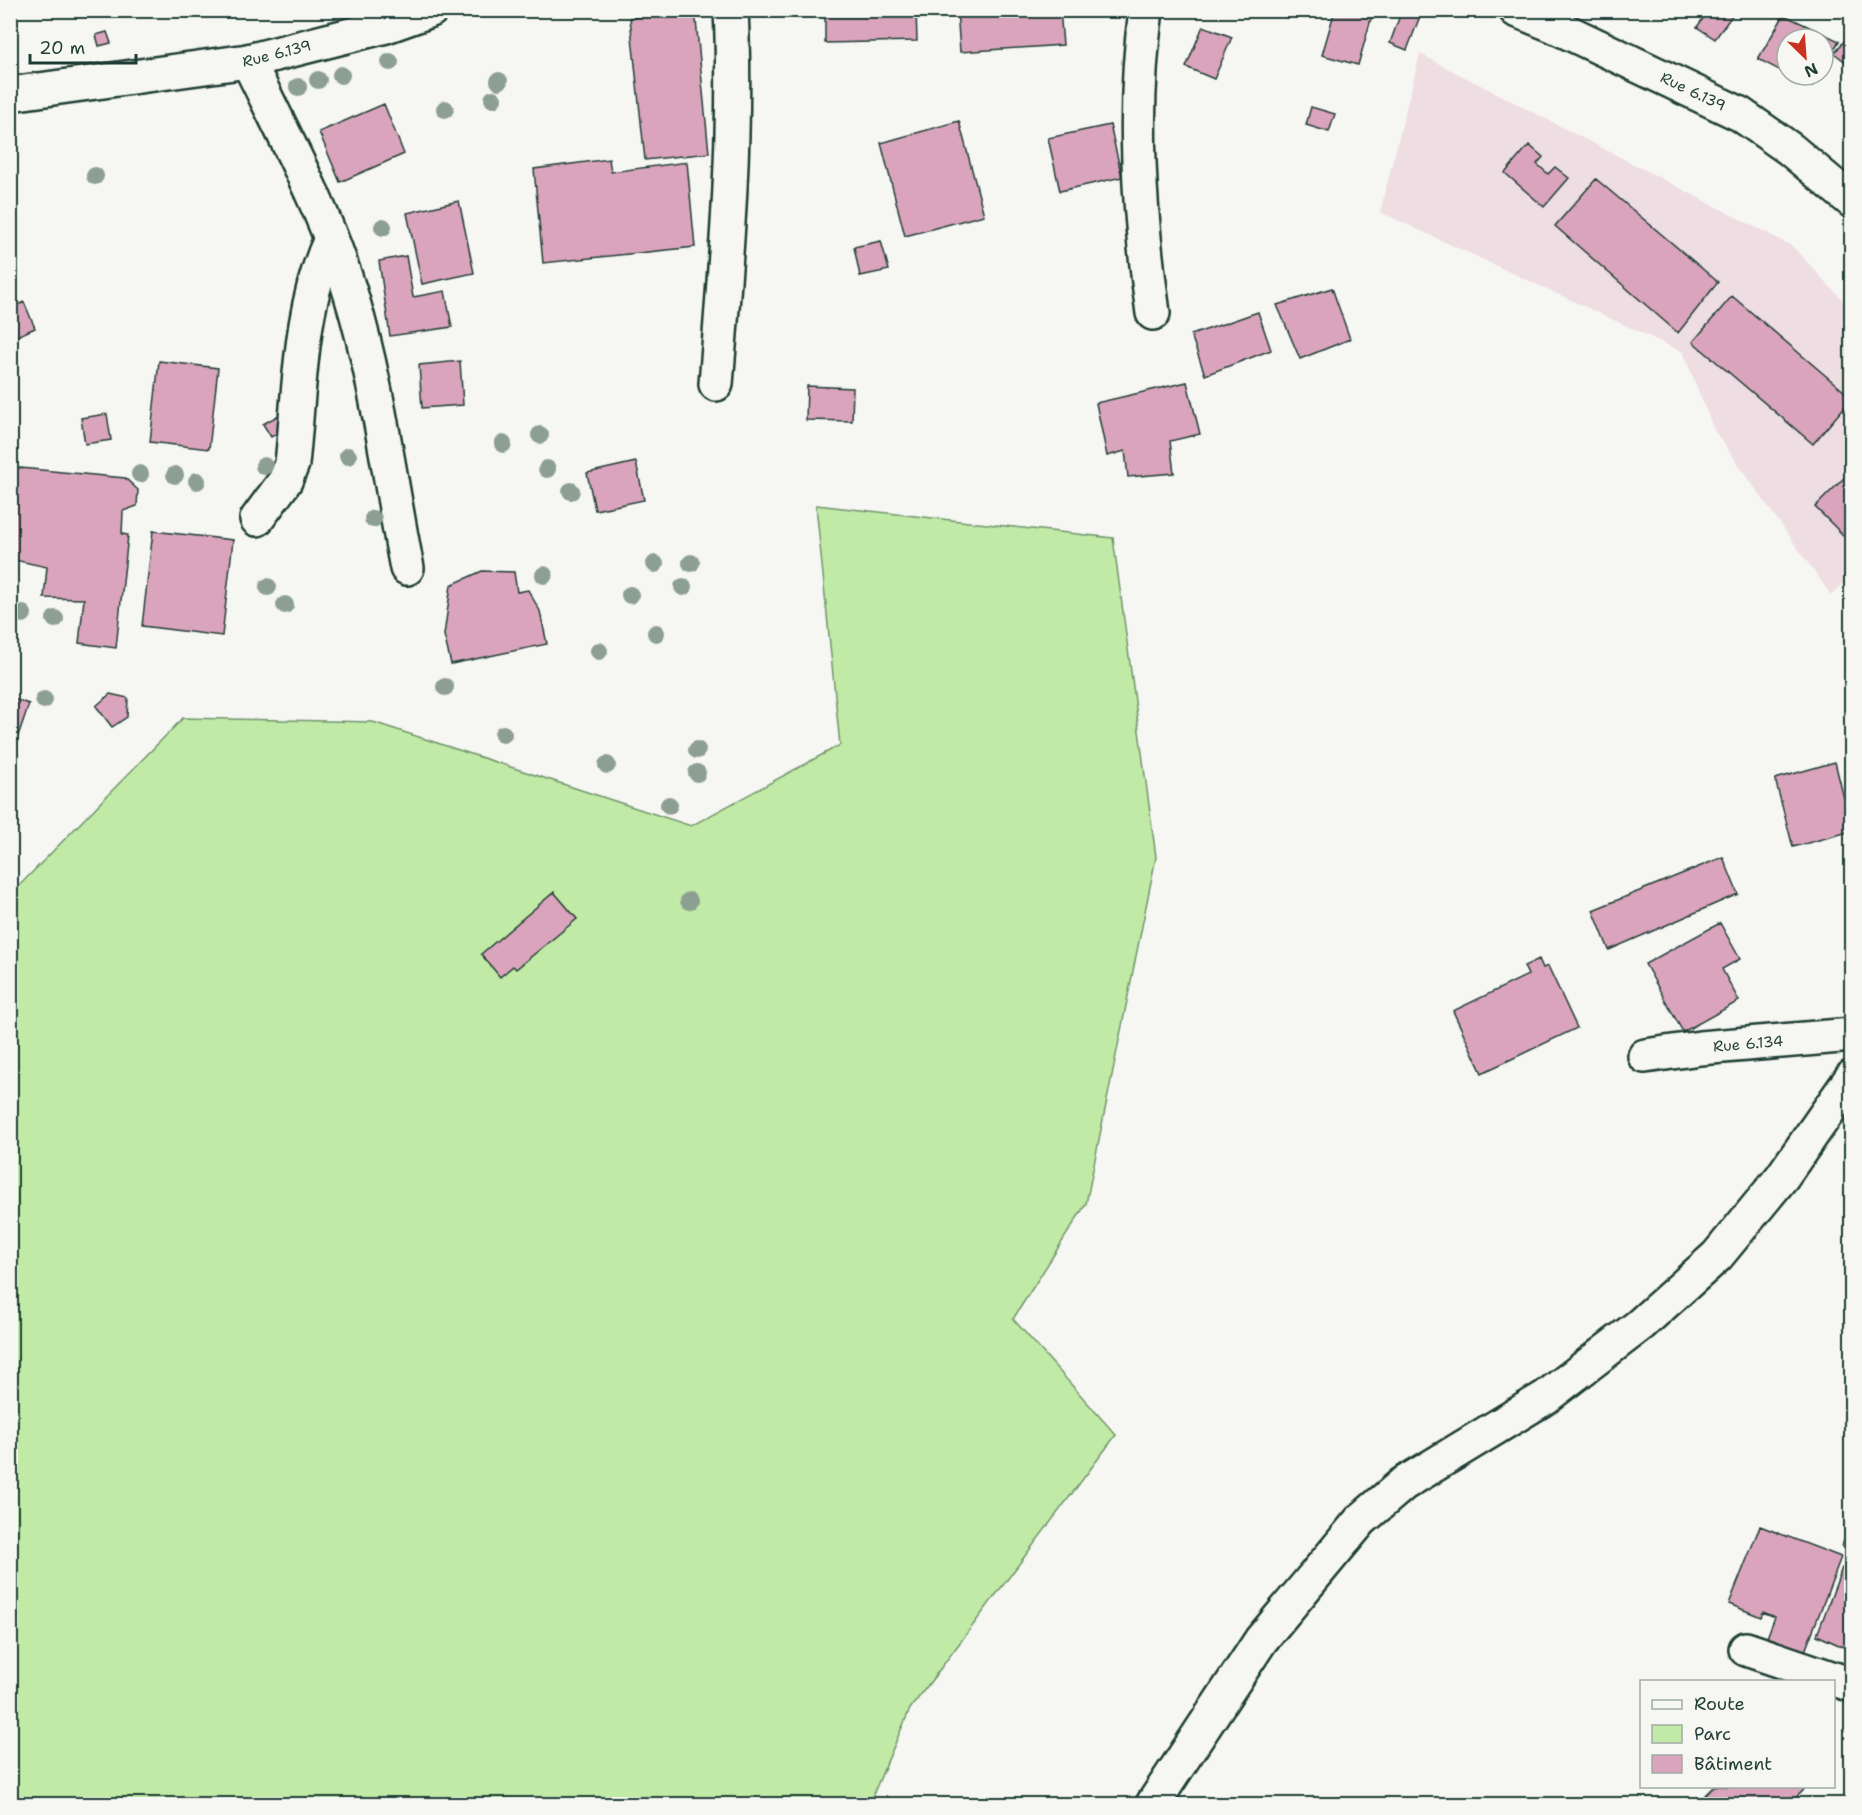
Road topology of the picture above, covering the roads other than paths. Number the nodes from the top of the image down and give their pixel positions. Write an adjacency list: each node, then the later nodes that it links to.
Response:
1 (431, 10): 5 (street, Rue 6.139)
2 (731, 10): 10 (street)
3 (1146, 10): 9 (street)
4 (1516, 10): 7 (street, Rue 6.139)
5 (248, 61): 6 (street, Rue 6.139); 8 (street)
6 (10, 94)
7 (1848, 189)
8 (331, 239): 11 (street); 12 (street)
9 (1153, 313)
10 (716, 384)
11 (257, 519)
12 (406, 568)
13 (1851, 1035): 14 (street, Rue 6.134)
14 (1645, 1056)
15 (1851, 1077): 18 (street)
16 (1746, 1649): 17 (street)
17 (1851, 1685)
18 (1153, 1804)

